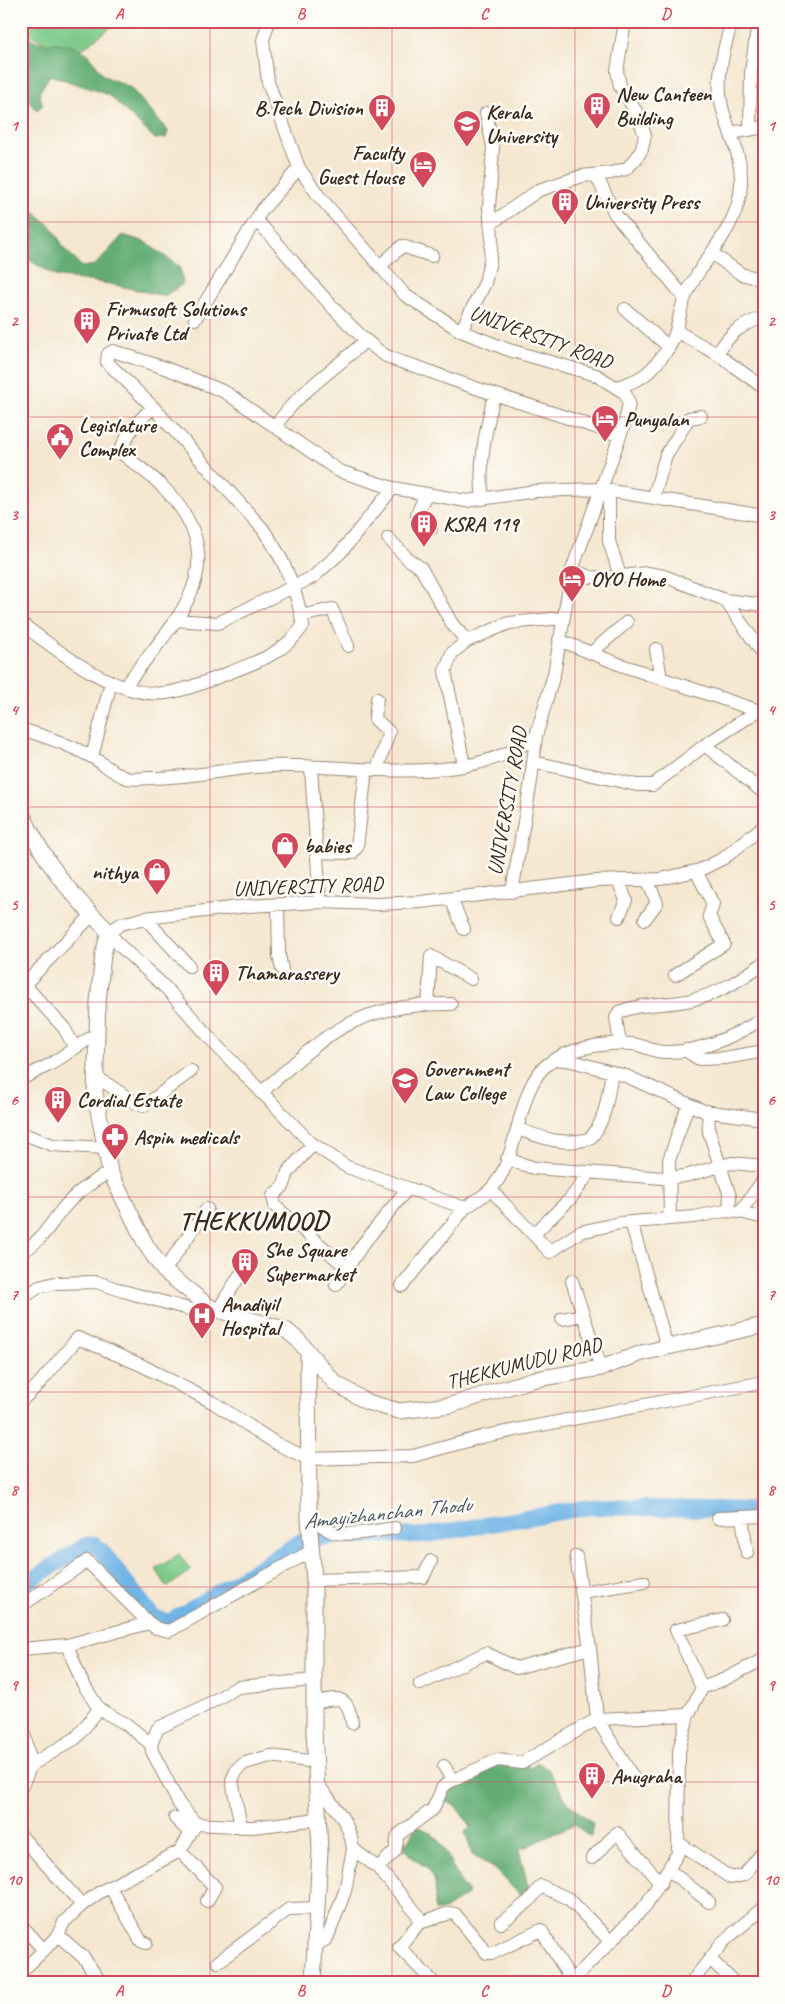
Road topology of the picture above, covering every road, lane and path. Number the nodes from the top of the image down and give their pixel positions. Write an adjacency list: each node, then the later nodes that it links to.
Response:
1 (269, 21): 10 (street, UNIVERSITY ROAD)
2 (625, 21): 11 (street)
3 (732, 21): 9 (street)
4 (758, 21): 5 (street)
5 (758, 58): 8 (street)
6 (486, 113): 13 (street)
7 (764, 127): 8 (street)
8 (750, 130): 9 (street)
9 (731, 133): 14 (street)
10 (299, 168): 12 (street); 16 (street, UNIVERSITY ROAD)
11 (596, 175): 13 (street); 18 (street)
12 (256, 220): 21 (street); 24 (street)
13 (490, 224): 22 (street)
14 (713, 254): 17 (street); 18 (street)
15 (432, 256): 16 (street)
16 (380, 266): 22 (street, UNIVERSITY ROAD)
17 (764, 280)
18 (685, 298): 23 (street)
19 (625, 309): 25 (street)
20 (764, 317): 26 (street)
21 (195, 319)
22 (461, 330): 28 (street, UNIVERSITY ROAD)
23 (678, 332): 25 (street); 26 (street)
24 (366, 340): 30 (street); 34 (street)
25 (669, 347): 27 (street)
26 (717, 354): 29 (street)
27 (641, 380): 28 (street); 31 (street)
28 (617, 387): 31 (street, UNIVERSITY ROAD)
29 (764, 388)
30 (494, 395): 35 (street); 40 (street)
31 (629, 403): 35 (street, UNIVERSITY ROAD)
32 (153, 406): 34 (street); 46 (street); 51 (street)
33 (701, 416): 39 (street)
34 (275, 427): 36 (street)
35 (620, 436): 37 (street, UNIVERSITY ROAD)
36 (393, 488): 38 (street); 46 (street)
37 (604, 490): 39 (street); 40 (street); 44 (street, UNIVERSITY ROAD); 45 (street)
38 (426, 494): 40 (street); 42 (street)
39 (654, 496): 41 (street)
40 (483, 499)
41 (764, 516)
42 (431, 529)
43 (388, 538): 55 (street)
44 (572, 570): 45 (street); 50 (street, UNIVERSITY ROAD)
45 (620, 576): 47 (street)
46 (294, 586): 49 (street); 51 (street)
47 (725, 600): 48 (street); 59 (street)
48 (764, 605)
49 (301, 616): 56 (street); 62 (street)
50 (562, 618): 54 (street, UNIVERSITY ROAD); 55 (street)
51 (175, 620): 62 (street)
52 (627, 622): 58 (street)
53 (21, 623): 61 (street)
54 (559, 640): 58 (street); 66 (street, UNIVERSITY ROAD)
55 (467, 641): 70 (street)
56 (348, 646)
57 (656, 649): 60 (street)
58 (591, 653): 60 (street)
59 (764, 655)
60 (661, 678): 64 (street)
61 (111, 682): 62 (street); 68 (street)
62 (125, 686)
63 (377, 699): 72 (street)
64 (761, 709): 67 (street)
65 (21, 729): 68 (street)
66 (536, 736): 69 (street, UNIVERSITY ROAD); 70 (street)
67 (705, 745): 69 (street); 73 (street)
68 (92, 757): 71 (street)
69 (534, 762): 80 (street, UNIVERSITY ROAD)
70 (464, 765): 72 (street)
71 (311, 768): 72 (street); 76 (street)
72 (371, 770): 76 (street)
73 (764, 792)
74 (21, 812): 84 (main road)
75 (764, 826): 77 (street, UNIVERSITY ROAD)
76 (316, 852): 82 (street)
77 (696, 870): 78 (street, UNIVERSITY ROAD); 93 (street)
78 (647, 879): 79 (street, UNIVERSITY ROAD); 87 (street)
79 (618, 880): 80 (street, UNIVERSITY ROAD); 85 (street)
80 (512, 892): 81 (street, UNIVERSITY ROAD)
81 (450, 899): 82 (street, UNIVERSITY ROAD); 88 (street)
82 (320, 902): 83 (street, UNIVERSITY ROAD)
83 (278, 904): 86 (street, UNIVERSITY ROAD); 92 (street)
84 (92, 915): 89 (main road); 95 (street)
85 (619, 917)
86 (145, 918): 89 (street, UNIVERSITY ROAD); 91 (street)
87 (645, 919)
88 (464, 929)
89 (109, 932): 99 (main road); 109 (street)
90 (764, 963): 100 (street)
91 (189, 966)
92 (282, 969)
93 (675, 975)
94 (471, 979): 96 (street)
95 (22, 984): 101 (street)
96 (428, 1004): 97 (street); 109 (street)
97 (451, 1004)
98 (764, 1018): 102 (street)
99 (96, 1034): 101 (street); 107 (main road)
100 (620, 1044): 102 (street); 104 (street)
101 (75, 1048): 108 (street)
102 (685, 1050): 103 (street)
103 (764, 1051)
104 (555, 1059): 106 (street); 113 (street)
105 (191, 1071): 107 (street)
106 (612, 1072): 110 (street); 113 (street)
107 (95, 1076): 116 (main road)
108 (21, 1080)
109 (261, 1093): 115 (street)
110 (688, 1105): 111 (street); 122 (street)
111 (708, 1111): 112 (street); 118 (street)
112 (764, 1120)
113 (518, 1129): 117 (street)
114 (21, 1133): 116 (street)
115 (313, 1144): 124 (street); 134 (street)
116 (104, 1148): 120 (main road)
117 (507, 1159): 121 (street); 125 (street)
118 (719, 1166): 119 (street); 122 (street); 128 (street)
119 (764, 1166)
120 (110, 1172): 133 (street); 135 (main road)
121 (589, 1173): 122 (street); 132 (street)
122 (669, 1177): 129 (street)
123 (764, 1179): 128 (street)
124 (408, 1188): 126 (street); 134 (street)
125 (491, 1190): 126 (street); 132 (street)
126 (465, 1208): 139 (street)
127 (207, 1209): 135 (street)
128 (734, 1212): 129 (street); 130 (street)
129 (670, 1218): 131 (street)
130 (764, 1218)
131 (632, 1222): 132 (street); 145 (street)
132 (534, 1234)
133 (21, 1253)
134 (347, 1268): 138 (street)
135 (164, 1271): 141 (main road)
136 (240, 1275): 141 (street)
137 (572, 1281): 142 (street)
138 (336, 1285)
139 (402, 1286)
140 (21, 1299): 141 (street)
141 (214, 1309): 146 (main road, THEKKUMUDU ROAD)
142 (583, 1315): 143 (street); 147 (street)
143 (562, 1319)
144 (764, 1325): 145 (main road, THEKKUMUDU ROAD)
145 (667, 1348): 147 (main road, THEKKUMUDU ROAD)
146 (308, 1355): 147 (main road, THEKKUMUDU ROAD); 150 (main road)
147 (601, 1368)
148 (764, 1382): 150 (street)
149 (21, 1401): 150 (street)
150 (310, 1459): 154 (main road)
151 (764, 1516): 152 (street)
152 (742, 1517): 153 (street); 157 (street)
153 (718, 1518)
154 (309, 1519): 155 (street); 156 (main road)
155 (394, 1528)
156 (311, 1548): 160 (main road); 165 (street)
157 (747, 1553)
158 (576, 1556): 162 (street)
159 (431, 1561): 160 (street)
160 (314, 1580): 170 (main road)
161 (644, 1582): 162 (street)
162 (581, 1592): 167 (street)
163 (21, 1606): 165 (street)
164 (722, 1620): 172 (street)
165 (149, 1623): 166 (street)
166 (67, 1645): 168 (street); 174 (street)
167 (590, 1648): 171 (street); 177 (street)
168 (21, 1649)
169 (764, 1659): 172 (street)
170 (314, 1680): 173 (main road); 179 (street)
171 (420, 1684)
172 (702, 1688): 175 (street)
173 (314, 1703): 178 (street); 180 (main road)
174 (99, 1709): 179 (street); 181 (street)
175 (688, 1716): 177 (street); 192 (street)
176 (21, 1719): 181 (street)
177 (597, 1719): 183 (street); 184 (street)
178 (352, 1723)
179 (151, 1744): 190 (street)
180 (316, 1762): 185 (main road); 189 (street)
181 (31, 1765): 186 (street)
182 (444, 1766): 184 (street)
183 (634, 1779)
184 (452, 1780): 197 (street)
185 (318, 1785): 188 (main road); 193 (street)
186 (21, 1788)
187 (175, 1818): 190 (street)
188 (319, 1819): 189 (street); 205 (main road)
189 (241, 1827): 190 (street)
190 (193, 1828): 194 (street)
191 (21, 1836): 203 (street)
192 (679, 1842): 195 (street); 198 (street)
193 (353, 1849): 197 (street); 212 (street)
194 (180, 1851): 200 (street); 201 (street)
195 (762, 1853)
196 (592, 1858): 199 (street)
197 (378, 1868): 207 (street)
198 (669, 1870): 199 (street); 202 (street)
199 (661, 1883): 210 (street)
200 (110, 1887): 203 (street); 211 (street)
201 (207, 1901)
202 (709, 1902)
203 (82, 1905): 209 (street)
204 (764, 1907): 214 (street)
205 (318, 1908): 212 (main road); 215 (street)
206 (502, 1922): 210 (street)
207 (420, 1923): 217 (street); 220 (street)
208 (21, 1924): 213 (street)
209 (58, 1935): 213 (street); 218 (street)
210 (611, 1942): 217 (street)
211 (146, 1943)
212 (316, 1945): 219 (main road)
213 (44, 1950): 216 (street)
214 (710, 1959): 221 (street); 222 (street)
215 (218, 1962)
216 (21, 1972)
217 (572, 1982)
218 (101, 1983)
219 (313, 1983)
220 (434, 1983)
221 (691, 1983)
222 (735, 1983)

